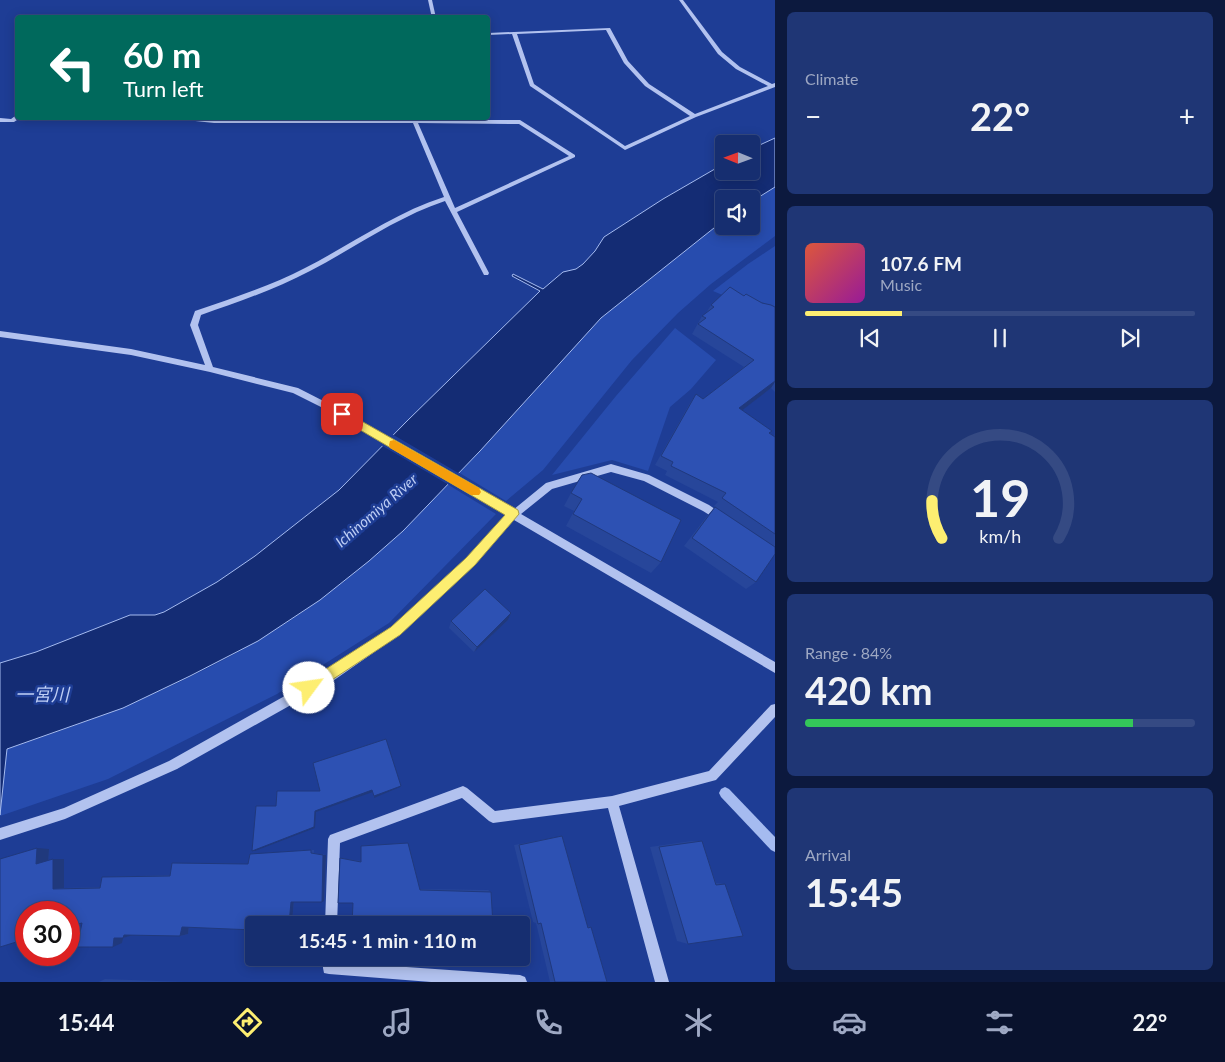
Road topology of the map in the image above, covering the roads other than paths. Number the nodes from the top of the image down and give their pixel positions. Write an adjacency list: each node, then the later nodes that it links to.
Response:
1 (430, 0): 3 (street)
2 (682, 0): 6 (street)
3 (433, 15)
4 (514, 33): 5 (street); 7 (street); 7 (street)
5 (490, 34)
6 (774, 85): 7 (street)
7 (694, 116)
8 (15, 118): 9 (street)
9 (0, 120)
10 (205, 120): 11 (street)
11 (415, 120): 12 (street); 13 (street)
12 (447, 198): 13 (street); 16 (street)
13 (453, 211): 14 (street)
14 (486, 273)
15 (0, 334): 16 (street)
16 (210, 369): 17 (street)
17 (514, 514): 18 (street); 19 (street); 22 (street)
18 (729, 524)
19 (775, 668)
20 (775, 709): 21 (street)
21 (612, 802): 23 (street); 26 (street)
22 (0, 834)
23 (331, 916)
24 (329, 966): 25 (street)
25 (520, 982)
26 (662, 982)

